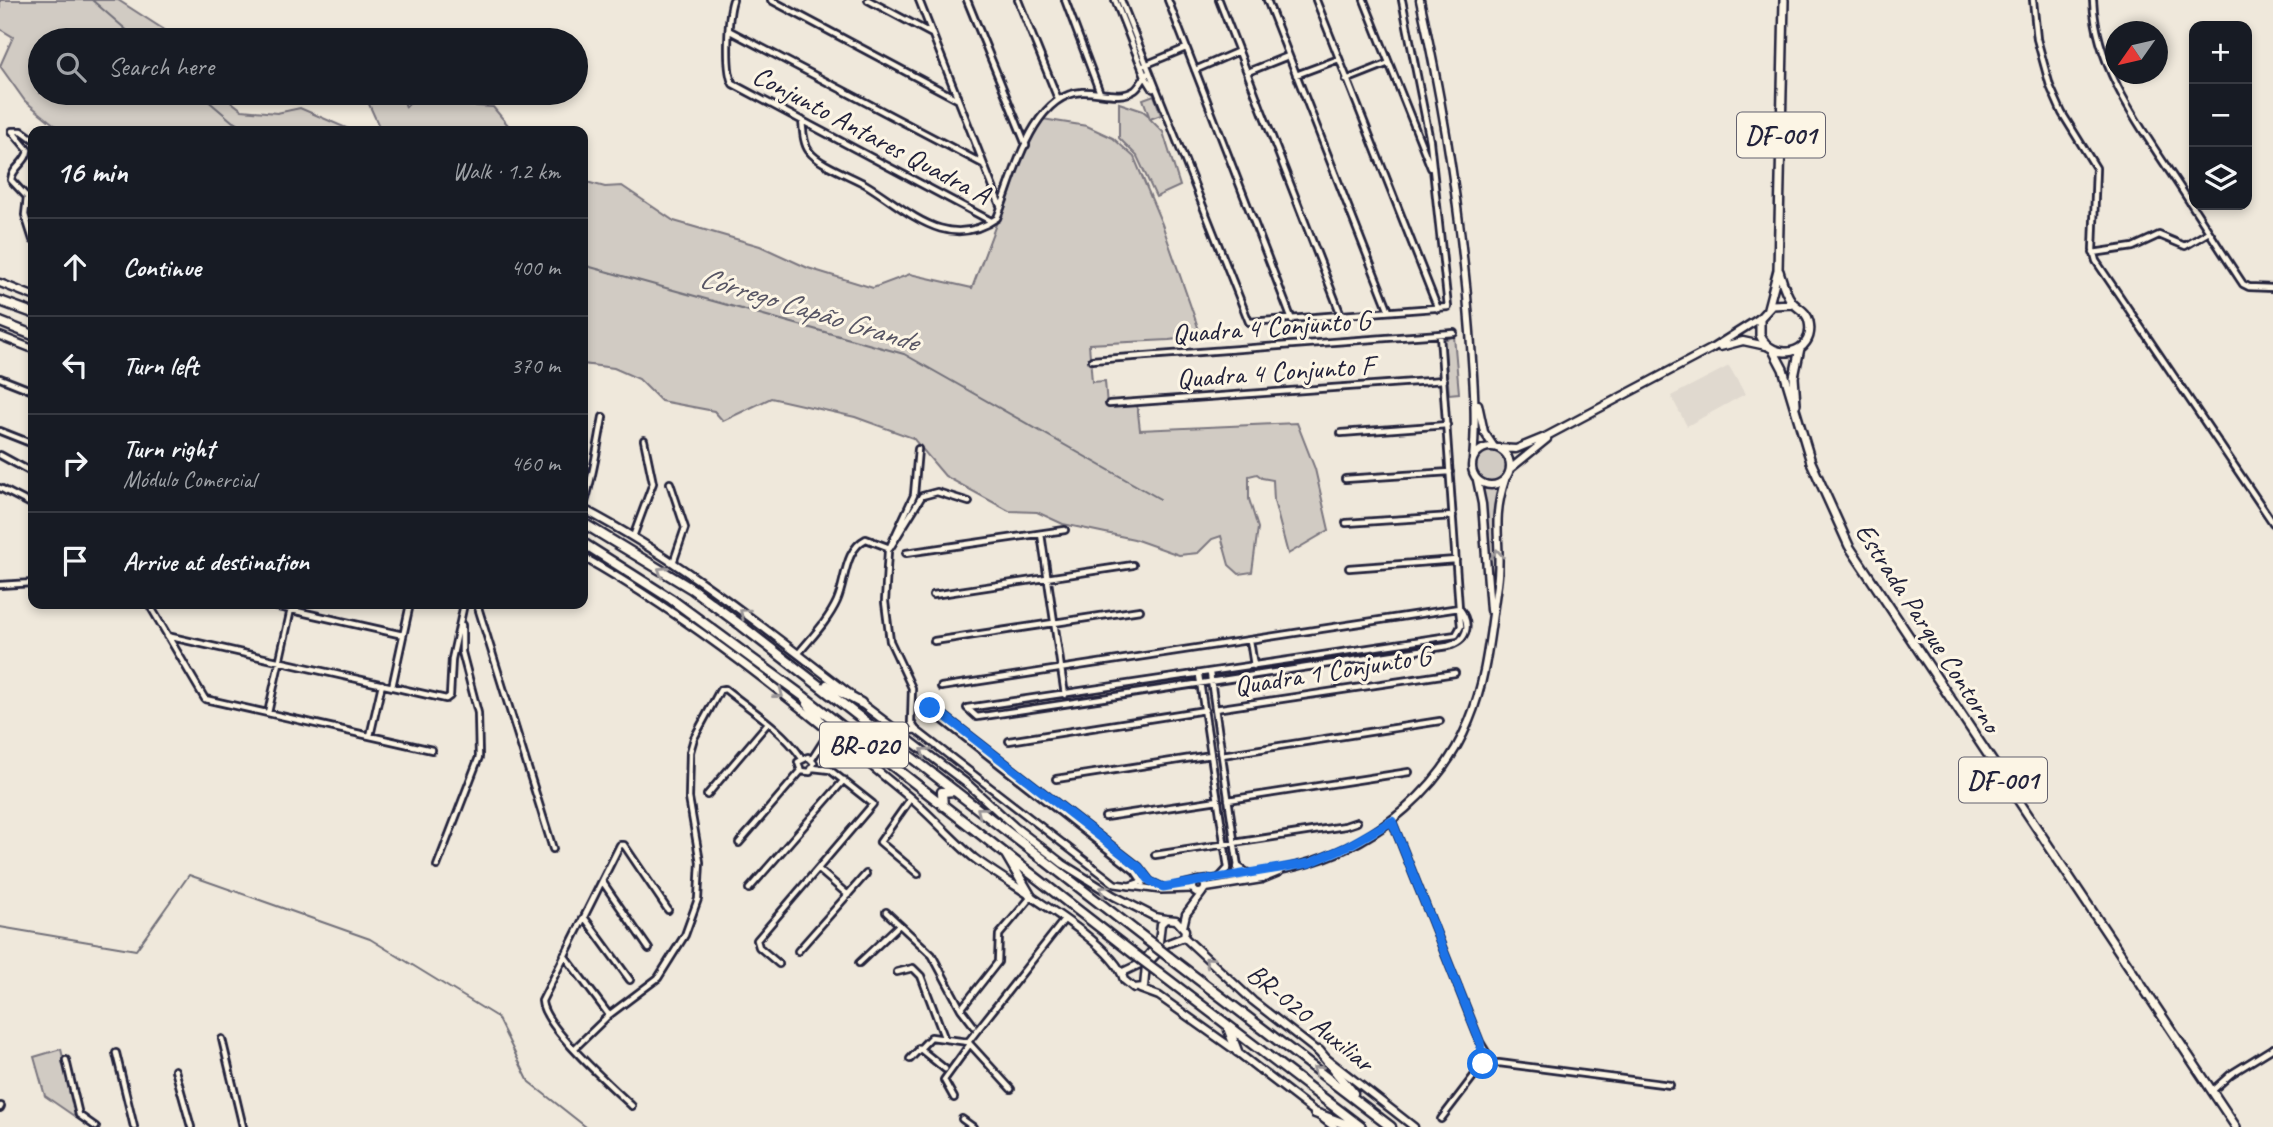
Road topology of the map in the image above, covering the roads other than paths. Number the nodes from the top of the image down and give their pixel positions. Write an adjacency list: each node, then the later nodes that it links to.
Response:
1 (733, 0): 20 (street)
2 (771, 0): 37 (street)
3 (868, 0): 21 (street)
4 (919, 0): 21 (street)
5 (967, 0): 42 (street)
6 (1018, 0): 36 (street)
7 (1065, 0): 35 (street)
8 (1115, 0): 27 (street)
9 (1121, 0): 27 (street)
10 (1168, 0): 22 (street)
11 (1219, 0): 23 (street)
12 (1267, 0): 24 (street)
13 (1315, 0): 25 (street)
14 (1364, 0): 26 (street)
15 (1402, 0): 40 (street)
16 (1420, 0): 77 (main road)
17 (1784, 0): 52 (main road, DF-001)
18 (2034, 0): 51 (street)
19 (2093, 0): 50 (street)
20 (730, 31): 38 (street, Conjunto Antares Quadra A); 45 (street)
21 (933, 35): 37 (street)
22 (1186, 48): 27 (street); 28 (street)
23 (1239, 51): 28 (street); 29 (street)
24 (1288, 56): 29 (street); 31 (street)
25 (1339, 59): 31 (street); 32 (street)
26 (1389, 63): 32 (street); 41 (street)
27 (1143, 66): 30 (street)
28 (1195, 70): 64 (street)
29 (1248, 72): 62 (street)
30 (1147, 75): 33 (street); 34 (street)
31 (1296, 75): 61 (street)
32 (1346, 80): 59 (street)
33 (1137, 88): 34 (street); 35 (street)
34 (1154, 88): 64 (street)
35 (1100, 93): 36 (street)
36 (1058, 99): 42 (street)
37 (958, 100): 45 (street)
38 (802, 120): 48 (street, Conjunto Antares Quadra A); 48 (street)
39 (28, 135): 44 (street)
40 (1430, 141): 41 (street); 46 (street)
41 (1421, 143): 46 (street)
42 (1026, 146): 47 (street)
43 (28, 150): 49 (street)
44 (28, 150)
45 (983, 164): 47 (street)
46 (1434, 174): 59 (street)
47 (1001, 208): 48 (street)
48 (992, 221)
49 (28, 226)
50 (2209, 232): 51 (street); 54 (street)
51 (2094, 253): 107 (street)
52 (1779, 270): 57 (main road, DF-001); 58 (main road, DF-001)
53 (0, 283): 55 (main road)
54 (2273, 288)
55 (28, 294)
56 (0, 301): 60 (highway)
57 (1793, 304): 58 (main road); 72 (main road, DF-001)
58 (1768, 308): 63 (main road, DF-001)
59 (1438, 309): 61 (street)
60 (28, 311)
61 (1389, 311): 62 (street)
62 (1341, 315): 64 (street)
63 (1760, 318): 70 (main road); 73 (main road)
64 (1292, 320)
65 (0, 322): 66 (highway)
66 (28, 333)
67 (1454, 333): 68 (street, Quadra 4 Conjunto G)
68 (1440, 335): 75 (street, Quadra 4 Conjunto G); 78 (street)
69 (0, 336): 71 (main road)
70 (1766, 346): 73 (main road); 74 (main road)
71 (28, 347)
72 (1800, 348): 74 (main road); 82 (main road, DF-001)
73 (1711, 349): 84 (main road)
74 (1774, 352): 82 (main road, DF-001)
75 (1092, 360)
76 (0, 378): 79 (street)
77 (1473, 379): 89 (main road); 92 (main road)
78 (1444, 380): 80 (street, Quadra 4 Conjunto F); 83 (street)
79 (28, 389)
80 (1109, 404)
81 (603, 417): 101 (street)
82 (1797, 418): 262 (main road, Estrada Parque Contorno / DF-001)
83 (1447, 425): 86 (street); 95 (street)
84 (1560, 429): 89 (main road); 94 (main road)
85 (0, 431): 88 (street)
86 (1340, 433)
87 (644, 440): 111 (street)
88 (28, 442)
89 (1496, 448): 92 (main road); 94 (main road)
90 (918, 449): 113 (street)
91 (0, 455): 93 (street)
92 (1473, 459): 97 (main road)
93 (28, 469)
94 (1510, 469): 98 (main road)
95 (1450, 472): 96 (street); 105 (street)
96 (1345, 479)
97 (1477, 480): 98 (main road); 132 (main road)
98 (1505, 480): 132 (main road, one-way to 98)
99 (670, 483): 117 (street)
100 (0, 488): 102 (street)
101 (588, 495)
102 (28, 502)
103 (969, 502): 113 (street)
104 (588, 512): 111 (main road)
105 (1453, 516): 106 (street); 116 (street)
106 (1346, 523)
107 (2273, 523)
108 (588, 526): 149 (highway, BR-020, one-way to 108)
109 (1065, 530): 110 (street)
110 (1041, 534): 114 (street); 120 (street)
111 (633, 537): 117 (main road)
112 (588, 546): 160 (highway, BR-020)
113 (890, 548): 140 (street); 170 (street)
114 (906, 553)
115 (588, 560): 172 (main road, one-way to 172)
116 (1456, 560): 119 (street); 124 (street)
117 (673, 563): 140 (main road, one-way to 117)
118 (1133, 565): 120 (street)
119 (1349, 568)
120 (1047, 578): 123 (street); 133 (street)
121 (28, 583): 122 (street)
122 (0, 585)
123 (933, 595)
124 (1460, 608): 136 (street); 138 (street); 139 (street)
125 (152, 609): 135 (street)
126 (292, 609): 134 (street); 141 (street)
127 (409, 609): 134 (street)
128 (463, 609): 131 (street)
129 (479, 609): 203 (street)
130 (1140, 610): 133 (street)
131 (462, 613): 154 (street); 206 (street)
132 (1491, 622): 198 (main road)
133 (1054, 624): 137 (street); 144 (street)
134 (403, 635): 154 (street)
135 (167, 636): 141 (street); 166 (street)
136 (1250, 640): 143 (street); 144 (street)
137 (934, 641)
138 (1409, 643): 139 (street); 142 (street)
139 (1410, 653): 148 (street)
140 (798, 654): 162 (main road)
141 (280, 661): 152 (street); 166 (street)
142 (1265, 664): 143 (street); 148 (street)
143 (1254, 666): 145 (street)
144 (1061, 669): 155 (street); 159 (street)
145 (1210, 673): 147 (street); 151 (street)
146 (1455, 673): 164 (street, Quadra 1 Conjunto G)
147 (1199, 675): 150 (street); 153 (street)
148 (1267, 675): 151 (street)
149 (810, 676): 162 (highway); 191 (highway, BR-020)
150 (1142, 683): 157 (street); 159 (street)
151 (1212, 683): 153 (street); 156 (street)
152 (382, 684): 154 (street); 173 (street)
153 (1201, 685): 157 (street); 158 (street)
154 (392, 687)
155 (941, 687)
156 (1213, 692): 158 (street); 164 (street)
157 (1144, 693): 163 (street)
158 (1202, 694): 165 (street)
159 (1065, 695): 161 (street)
160 (803, 696): 172 (highway); 196 (highway, BR-020)
161 (1051, 697): 163 (street); 163 (street)
162 (861, 703): 171 (main road)
163 (1052, 707)
164 (1215, 709): 175 (street)
165 (1205, 710): 174 (street); 176 (street)
166 (268, 713): 173 (street)
167 (939, 715): 217 (street)
168 (1440, 721): 179 (street)
169 (768, 723): 180 (street); 192 (street); 240 (street)
170 (916, 730): 171 (street); 184 (street)
171 (899, 732): 190 (main road, one-way to 171)
172 (829, 733): 181 (street); 193 (main road)
173 (370, 736): 177 (street)
174 (1009, 741)
175 (1220, 744): 176 (street); 179 (street)
176 (1210, 746): 178 (street)
177 (432, 750)
178 (1211, 755): 186 (street); 189 (street)
179 (1222, 755): 188 (street)
180 (801, 757): 181 (street); 183 (street)
181 (811, 759): 182 (street)
182 (813, 768): 183 (street); 187 (street)
183 (801, 771): 200 (street)
184 (970, 772): 190 (street); 217 (street)
185 (1409, 772): 195 (street)
186 (1056, 779)
187 (844, 780): 209 (street); 218 (street)
188 (1226, 780): 189 (street); 195 (street)
189 (1215, 782): 194 (street)
190 (970, 786): 225 (main road, one-way to 190)
191 (955, 791): 196 (highway); 245 (highway, BR-020, one-way to 191, bridge)
192 (707, 794)
193 (911, 798): 211 (street); 221 (main road)
194 (1218, 800): 197 (street); 202 (street)
195 (1228, 800): 201 (street)
196 (943, 806): 204 (highway, BR-020)
197 (1105, 817)
198 (1392, 821): 208 (main road); 246 (street)
199 (1357, 822): 201 (street)
200 (739, 843)
201 (1235, 844): 202 (street); 207 (street)
202 (1225, 846): 205 (street); 213 (street)
203 (553, 849)
204 (1003, 851): 221 (highway); 241 (highway, BR-020, bridge)
205 (1155, 855)
206 (437, 866)
207 (1238, 867): 212 (main road); 214 (street)
208 (1291, 867): 212 (main road); 214 (main road)
209 (818, 869): 220 (street); 234 (street)
210 (866, 874): 220 (street)
211 (918, 874)
212 (1248, 874): 214 (main road)
213 (1218, 879): 214 (main road); 216 (main road)
214 (1232, 880): 219 (main road)
215 (601, 881): 222 (street); 224 (street); 230 (street)
216 (1198, 881): 217 (street); 219 (main road); 219 (main road)
217 (1146, 884): 219 (street)
218 (749, 889)
219 (1199, 891): 225 (main road); 228 (main road)
220 (848, 895): 231 (street)
221 (1031, 897): 226 (main road); 239 (street)
222 (668, 910)
223 (886, 912): 227 (street)
224 (584, 916): 232 (street); 237 (street)
225 (1167, 918): 228 (main road); 236 (main road)
226 (1064, 919): 236 (main road); 247 (street)
227 (899, 924): 233 (street); 239 (street)
228 (1183, 927): 229 (main road)
229 (1184, 937): 238 (main road); 252 (main road, BR-020 Auxiliar, one-way to 229)
230 (649, 949)
231 (798, 951)
232 (564, 955): 240 (street); 250 (street)
233 (859, 963)
234 (779, 964)
235 (897, 972): 243 (street)
236 (1123, 972): 238 (main road)
237 (630, 980)
238 (1140, 989): 251 (main road)
239 (961, 1009): 242 (street)
240 (609, 1014): 250 (street)
241 (1220, 1020): 251 (highway); 254 (highway, BR-020)
242 (974, 1026)
243 (944, 1037): 247 (street); 248 (street)
244 (222, 1039): 272 (street)
245 (1280, 1041): 254 (highway); 265 (highway, BR-020, one-way to 245)
246 (1480, 1042): 257 (street); 257 (street)
247 (969, 1043): 261 (street); 263 (street)
248 (919, 1048): 255 (street); 258 (street)
249 (2273, 1048): 262 (street)
250 (574, 1049): 264 (street)
251 (1237, 1051): 266 (main road)
252 (1319, 1051): 265 (highway); 278 (main road, BR-020 Auxiliar)
253 (116, 1053): 270 (street)
254 (1271, 1058): 276 (highway, BR-020)
255 (911, 1059)
256 (66, 1060): 269 (street)
257 (1487, 1060): 260 (street); 268 (street)
258 (946, 1069)
259 (175, 1070): 271 (street)
260 (1670, 1085)
261 (1011, 1089)
262 (2212, 1091): 279 (main road, Estrada Parque Contorno / DF-001)
263 (954, 1098)
264 (632, 1106)
265 (1364, 1106): 277 (highway, BR-020)
266 (1315, 1113): 274 (main road); 275 (highway)
267 (962, 1119): 273 (street)
268 (1441, 1119)
269 (96, 1127)
270 (134, 1127)
271 (191, 1127)
272 (243, 1127)
273 (973, 1127)
274 (1334, 1127)
275 (1353, 1127)
276 (1361, 1127)
277 (1391, 1127)
278 (1414, 1127)
279 (2236, 1127)

